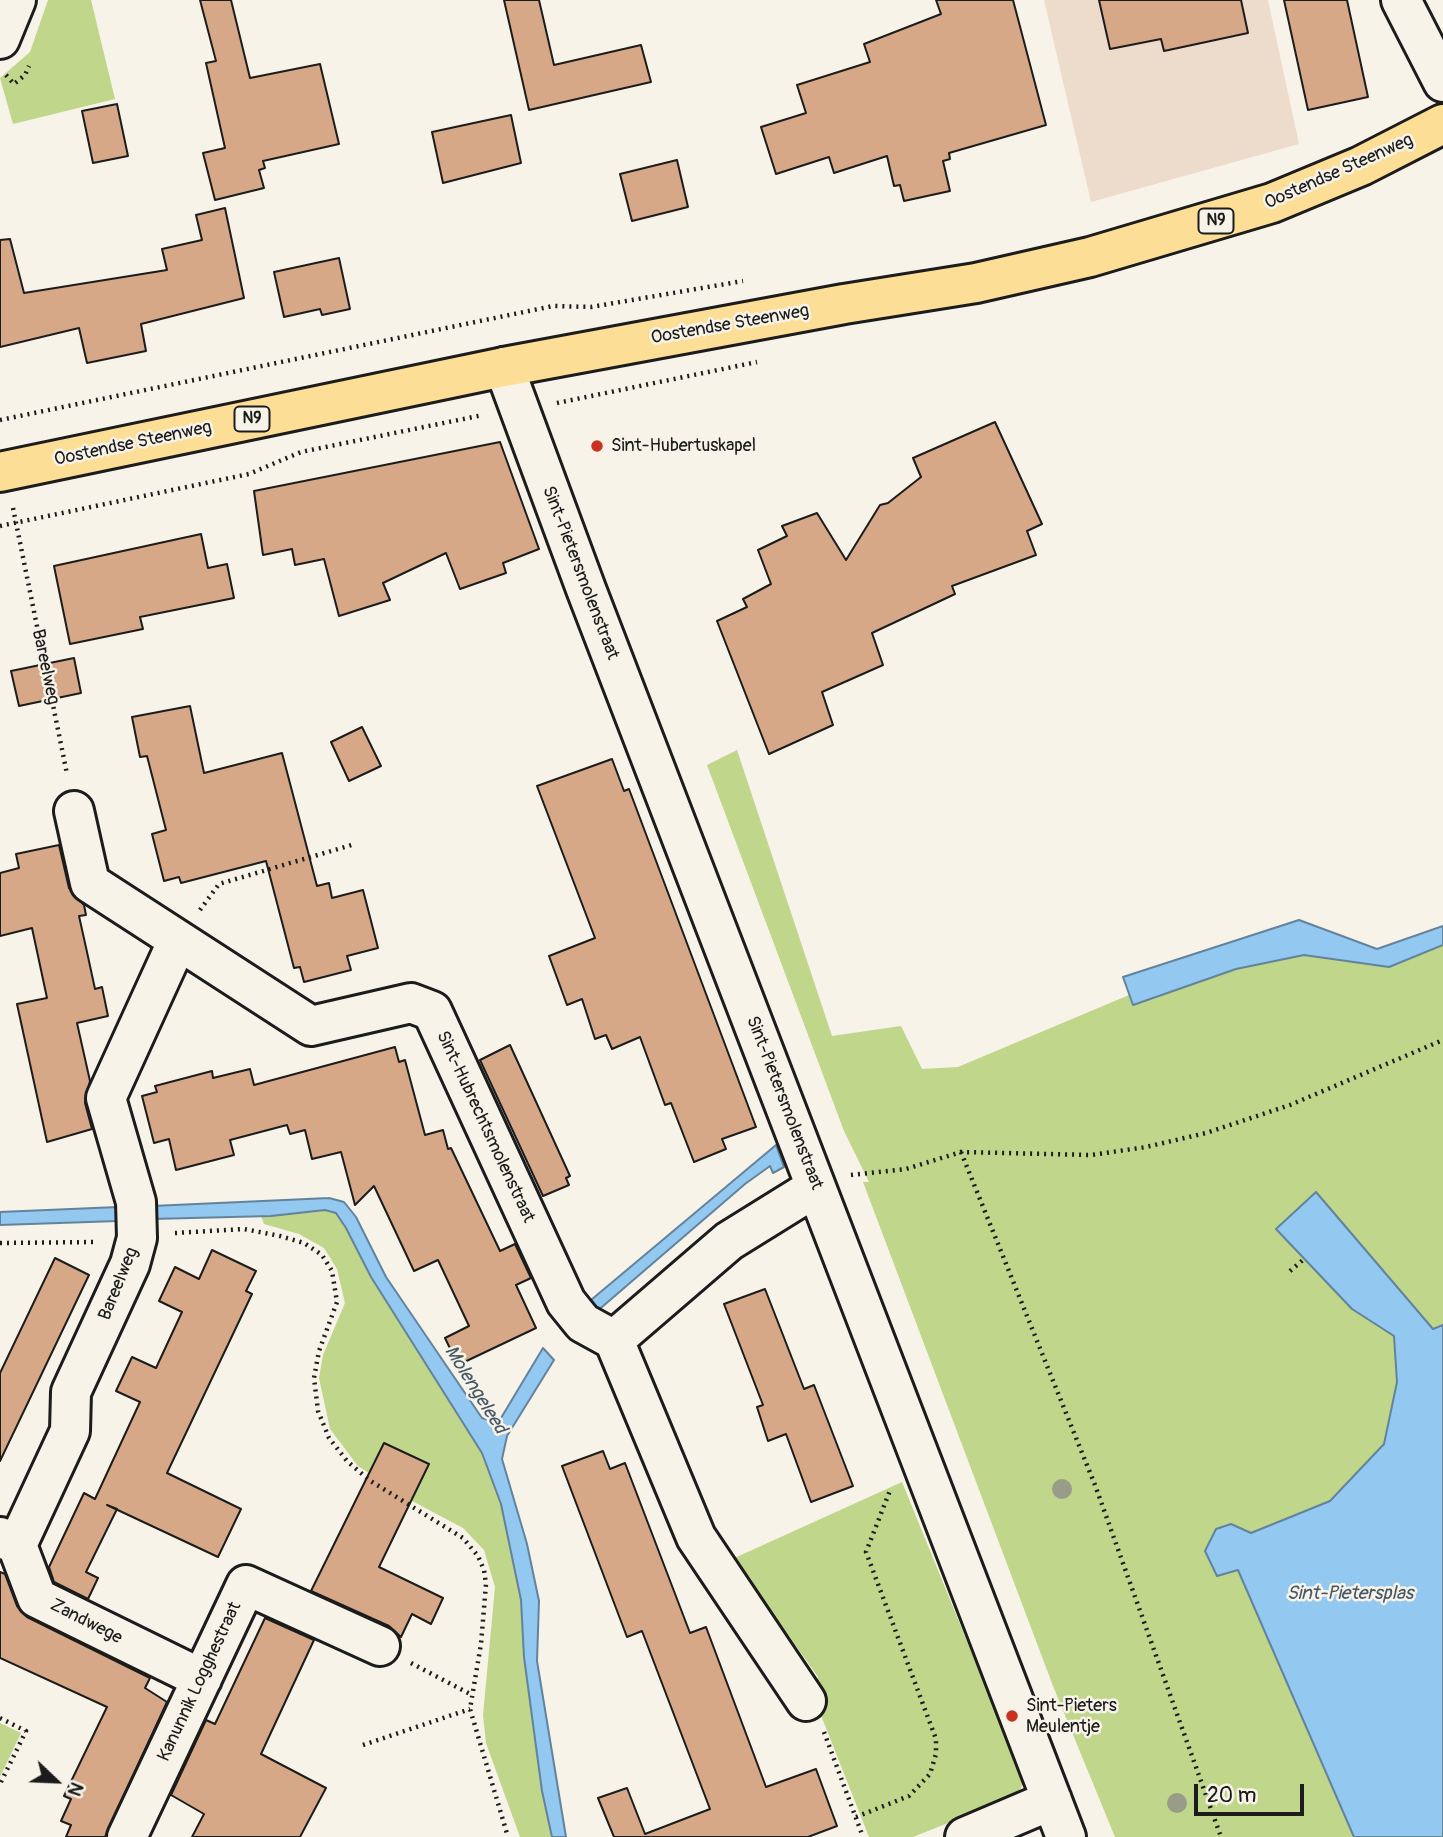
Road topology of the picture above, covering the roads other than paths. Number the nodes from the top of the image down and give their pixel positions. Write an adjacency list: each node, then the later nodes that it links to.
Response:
1 (16, 0): 3 (street)
2 (1401, 0): 4 (street)
3 (0, 38)
4 (1443, 82)
5 (1443, 124): 6 (main road, Oostendse Steenweg / N9)
6 (505, 367): 7 (main road, Oostendse Steenweg / N9); 10 (street, Sint-Pietersmolenstraat)
7 (0, 472)
8 (75, 811): 9 (street, Sint-Hubrechtsmolenstraat)
9 (178, 940): 11 (street, Sint-Hubrechtsmolenstraat); 12 (street, Bareelweg)
10 (830, 1182): 11 (street); 16 (street, Sint-Pietersmolenstraat)
11 (614, 1340): 15 (street)
12 (9, 1541): 14 (street, Zandwege)
13 (380, 1646): 14 (street, Kanunnik Logghestraat)
14 (202, 1679): 17 (street, Kanunnik Logghestraat)
15 (806, 1701)
16 (1052, 1800): 18 (street); 19 (street, Sint-Pietersmolenstraat)
17 (127, 1837)
18 (965, 1837)
19 (1066, 1837)

